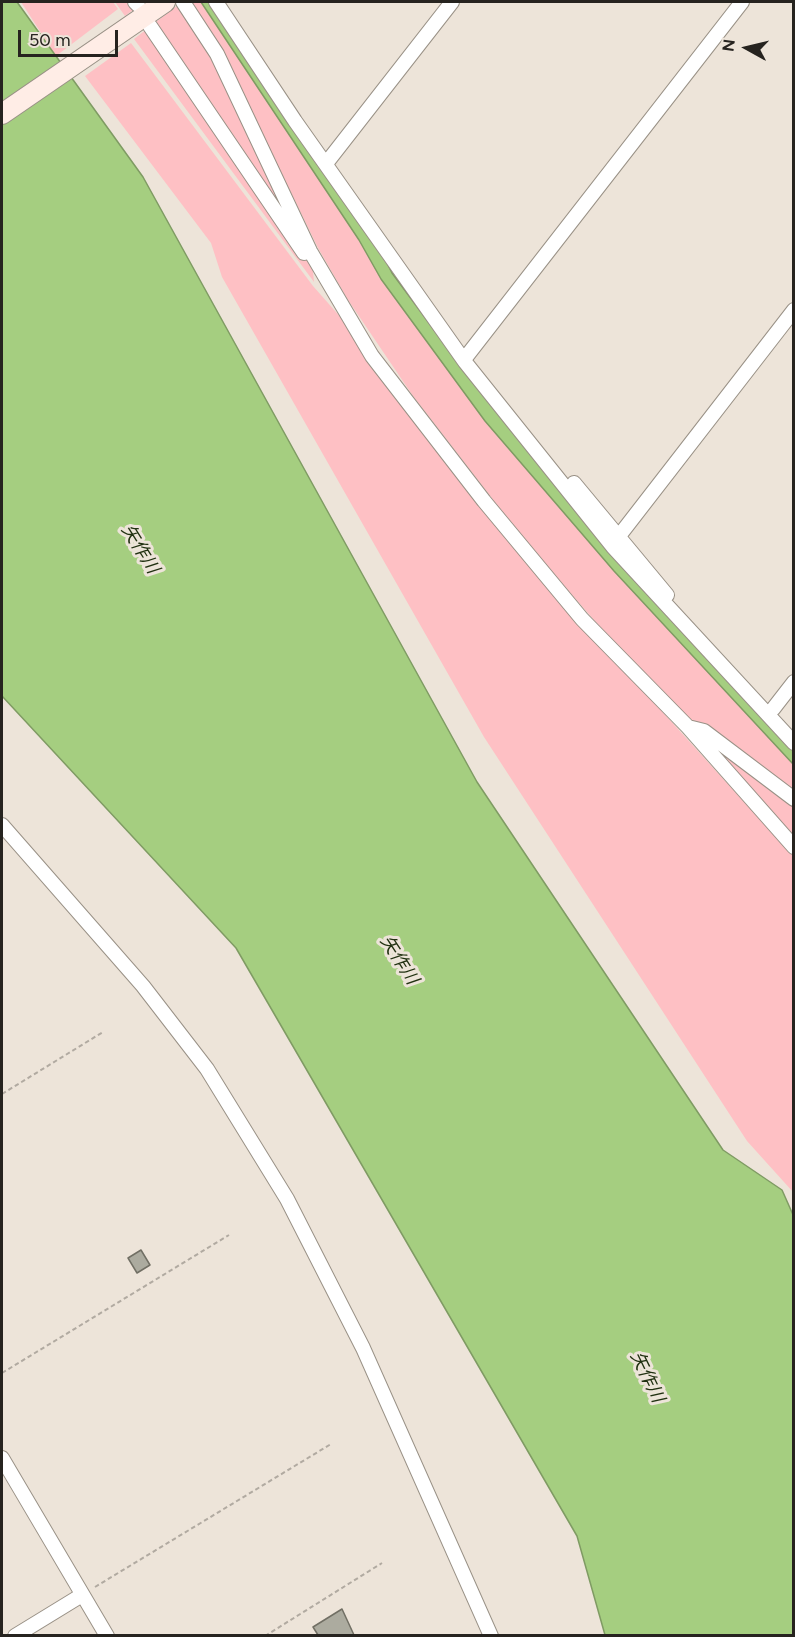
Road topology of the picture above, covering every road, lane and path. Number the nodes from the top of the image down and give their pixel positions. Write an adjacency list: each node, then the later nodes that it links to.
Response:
1 (165, 2): 8 (main road)
2 (183, 2): 10 (street)
3 (216, 2): 18 (street)
4 (223, 2): 9 (street)
5 (452, 2): 9 (street)
6 (742, 2): 12 (street)
7 (150, 26): 10 (street)
8 (2, 114)
9 (328, 161): 12 (street)
10 (321, 269): 16 (street)
11 (794, 310): 13 (street)
12 (466, 357): 13 (street)
13 (619, 536): 15 (street)
14 (794, 682): 15 (street)
15 (773, 709): 17 (street)
16 (688, 727): 19 (street); 21 (street)
17 (794, 730)
18 (794, 743)
19 (794, 799)
20 (2, 825): 33 (street)
21 (794, 848)
22 (104, 1032): 23 (path)
23 (2, 1094)
24 (229, 1235): 25 (path)
25 (2, 1373)
26 (331, 1444): 29 (path)
27 (2, 1458): 29 (street)
28 (381, 1563): 32 (path)
29 (82, 1595): 30 (street); 31 (street)
30 (15, 1635)
31 (107, 1635)
32 (265, 1635)
33 (491, 1635)

